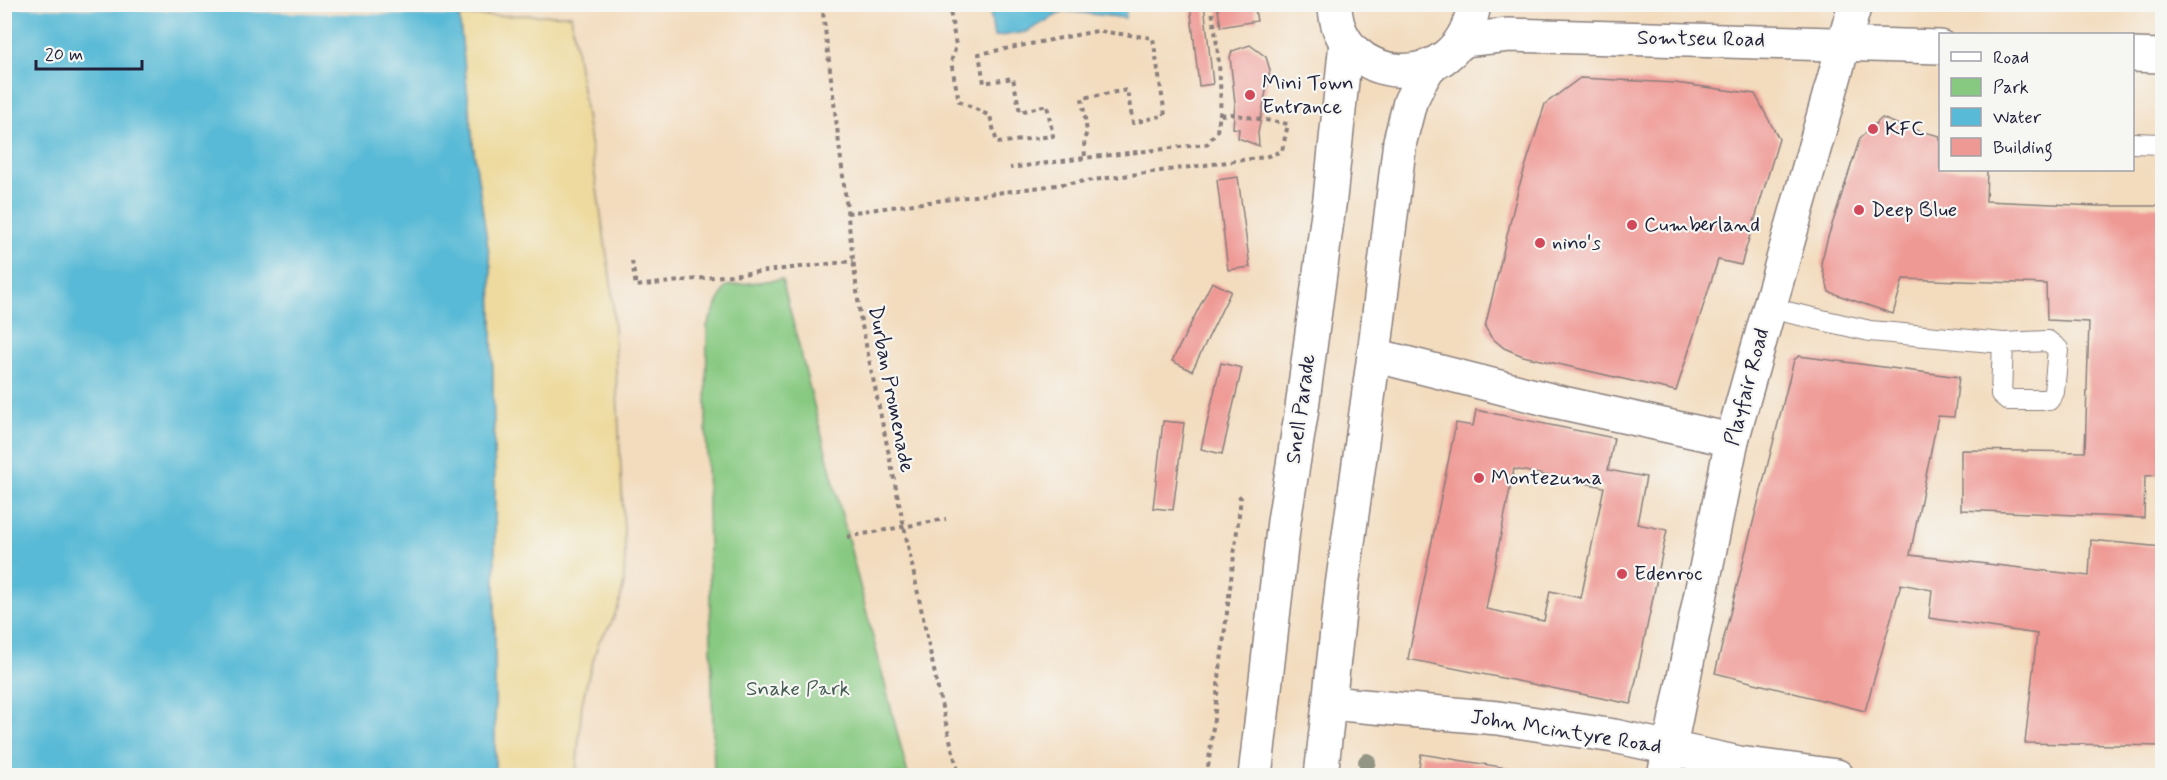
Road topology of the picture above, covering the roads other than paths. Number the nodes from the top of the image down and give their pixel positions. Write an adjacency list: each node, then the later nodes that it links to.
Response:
1 (1335, 4): 5 (main road)
2 (1474, 4): 4 (main road)
3 (1856, 4): 6 (main road, Playfair Road)
4 (1463, 40): 6 (main road, Somtseu Road); 10 (main road)
5 (1346, 42): 10 (main road); 19 (main road, Snell Parade)
6 (1844, 43): 7 (main road, Somtseu Road); 13 (main road, Playfair Road)
7 (1939, 47)
8 (2134, 55): 9 (main road)
9 (2163, 56)
10 (1429, 67): 15 (main road)
11 (2134, 142): 12 (lane)
12 (2163, 144)
13 (1769, 308): 14 (lane); 16 (main road, Playfair Road)
14 (2003, 343)
15 (1374, 355): 16 (main road); 17 (main road)
16 (1732, 440): 18 (main road, Playfair Road)
17 (1329, 703): 18 (main road, John Mcintyre Road); 20 (main road)
18 (1666, 762): 21 (main road, John Mcintyre Road)
19 (1255, 776)
20 (1321, 776)
21 (1837, 776)

